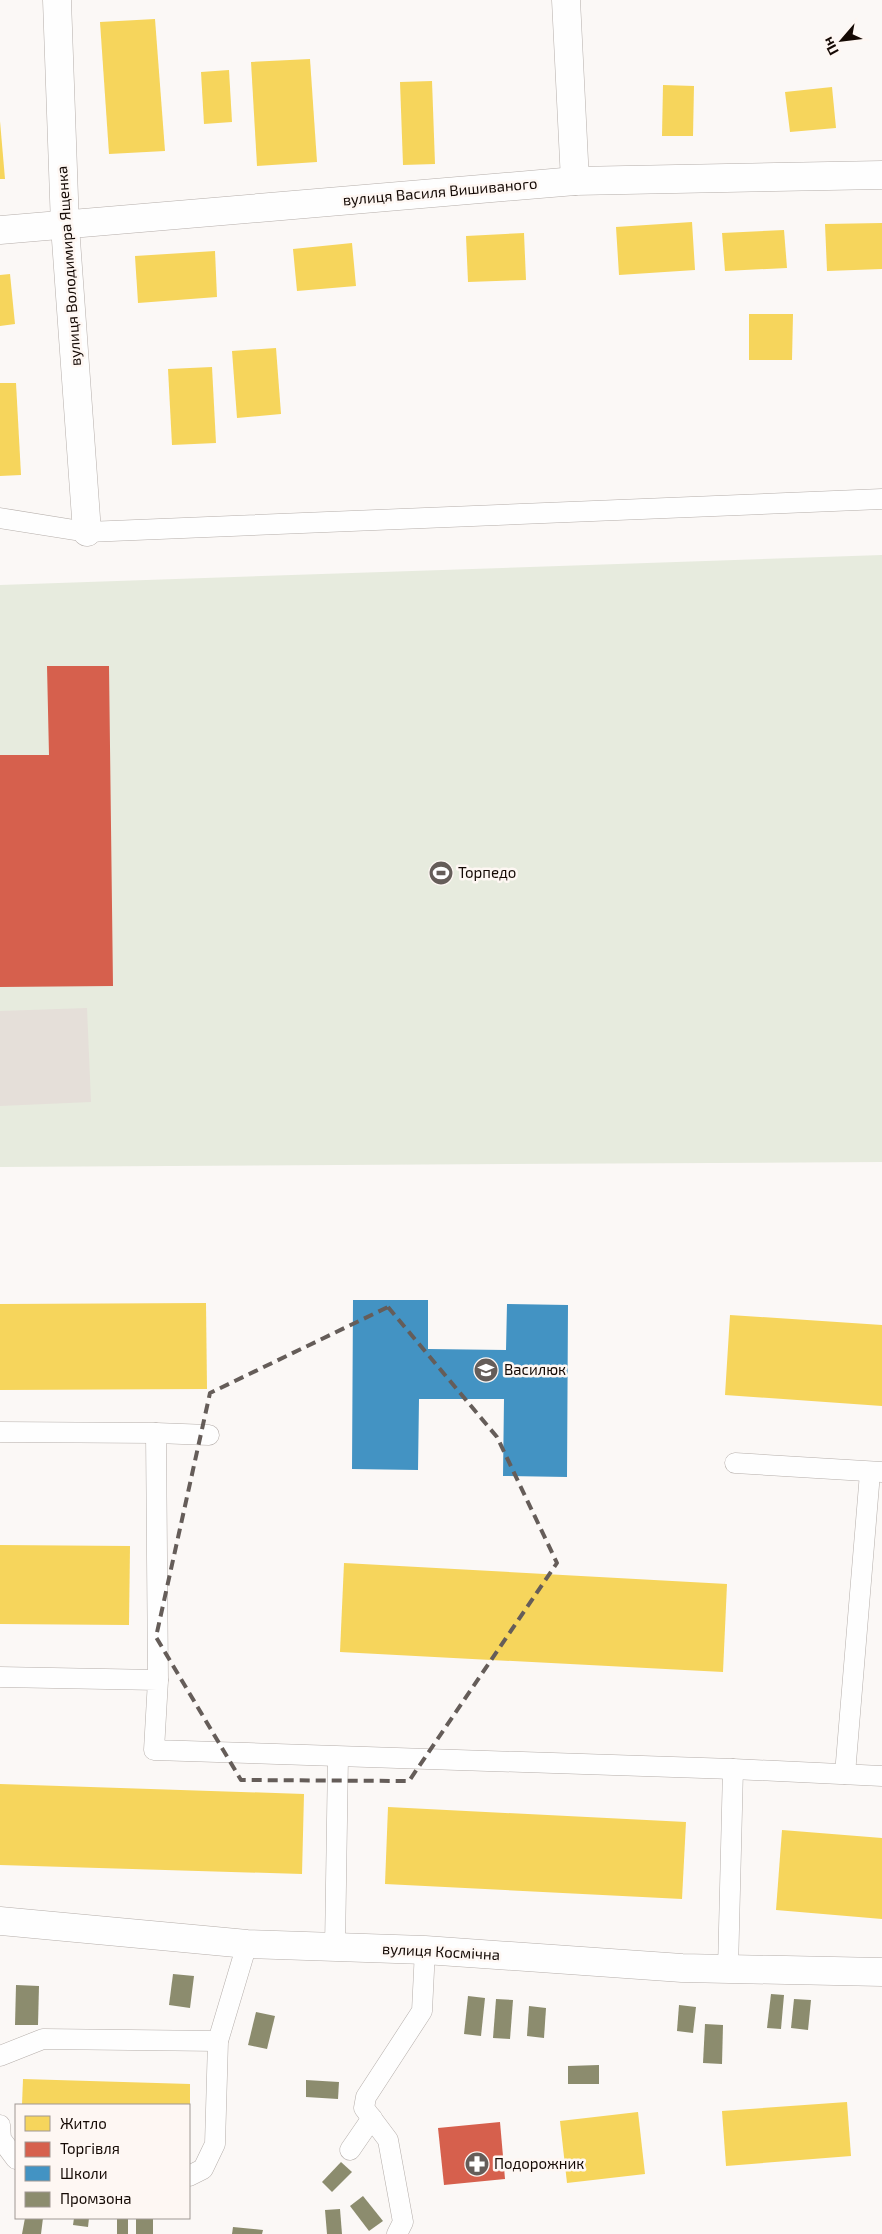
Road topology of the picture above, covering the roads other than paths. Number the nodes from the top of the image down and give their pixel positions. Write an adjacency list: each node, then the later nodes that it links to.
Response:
1 (57, 0): 5 (street, вулиця Володимира Ященка)
2 (566, 0): 4 (street)
3 (882, 175): 4 (street, вулиця Василя Вишиваного)
4 (575, 180): 5 (street, вулиця Василя Вишиваного)
5 (65, 226): 6 (street, вулиця Василя Вишиваного); 9 (street, вулиця Володимира Ященка)
6 (0, 230)
7 (882, 499): 9 (lane)
8 (0, 518): 9 (lane)
9 (87, 532)
10 (0, 1432): 11 (lane)
11 (156, 1433): 12 (lane); 16 (lane)
12 (209, 1436)
13 (735, 1463): 14 (lane)
14 (876, 1472): 19 (lane)
15 (0, 1677): 16 (lane)
16 (158, 1680): 17 (lane)
17 (338, 1757): 18 (lane); 23 (lane)
18 (733, 1769): 19 (lane); 25 (lane)
19 (845, 1774): 20 (lane)
20 (882, 1776)
21 (0, 1921): 22 (street, вулиця Космічна)
22 (247, 1944): 23 (street, вулиця Космічна); 27 (lane)
23 (335, 1947): 24 (street, вулиця Космічна)
24 (425, 1950): 25 (street, вулиця Космічна); 29 (lane)
25 (728, 1969): 26 (street, вулиця Космічна)
26 (882, 1972)
27 (218, 2041): 28 (lane); 33 (lane)
28 (0, 2056)
29 (372, 2118): 31 (lane); 34 (lane)
30 (0, 2125): 32 (lane)
31 (350, 2150)
32 (15, 2158)
33 (190, 2176)
34 (397, 2234)

